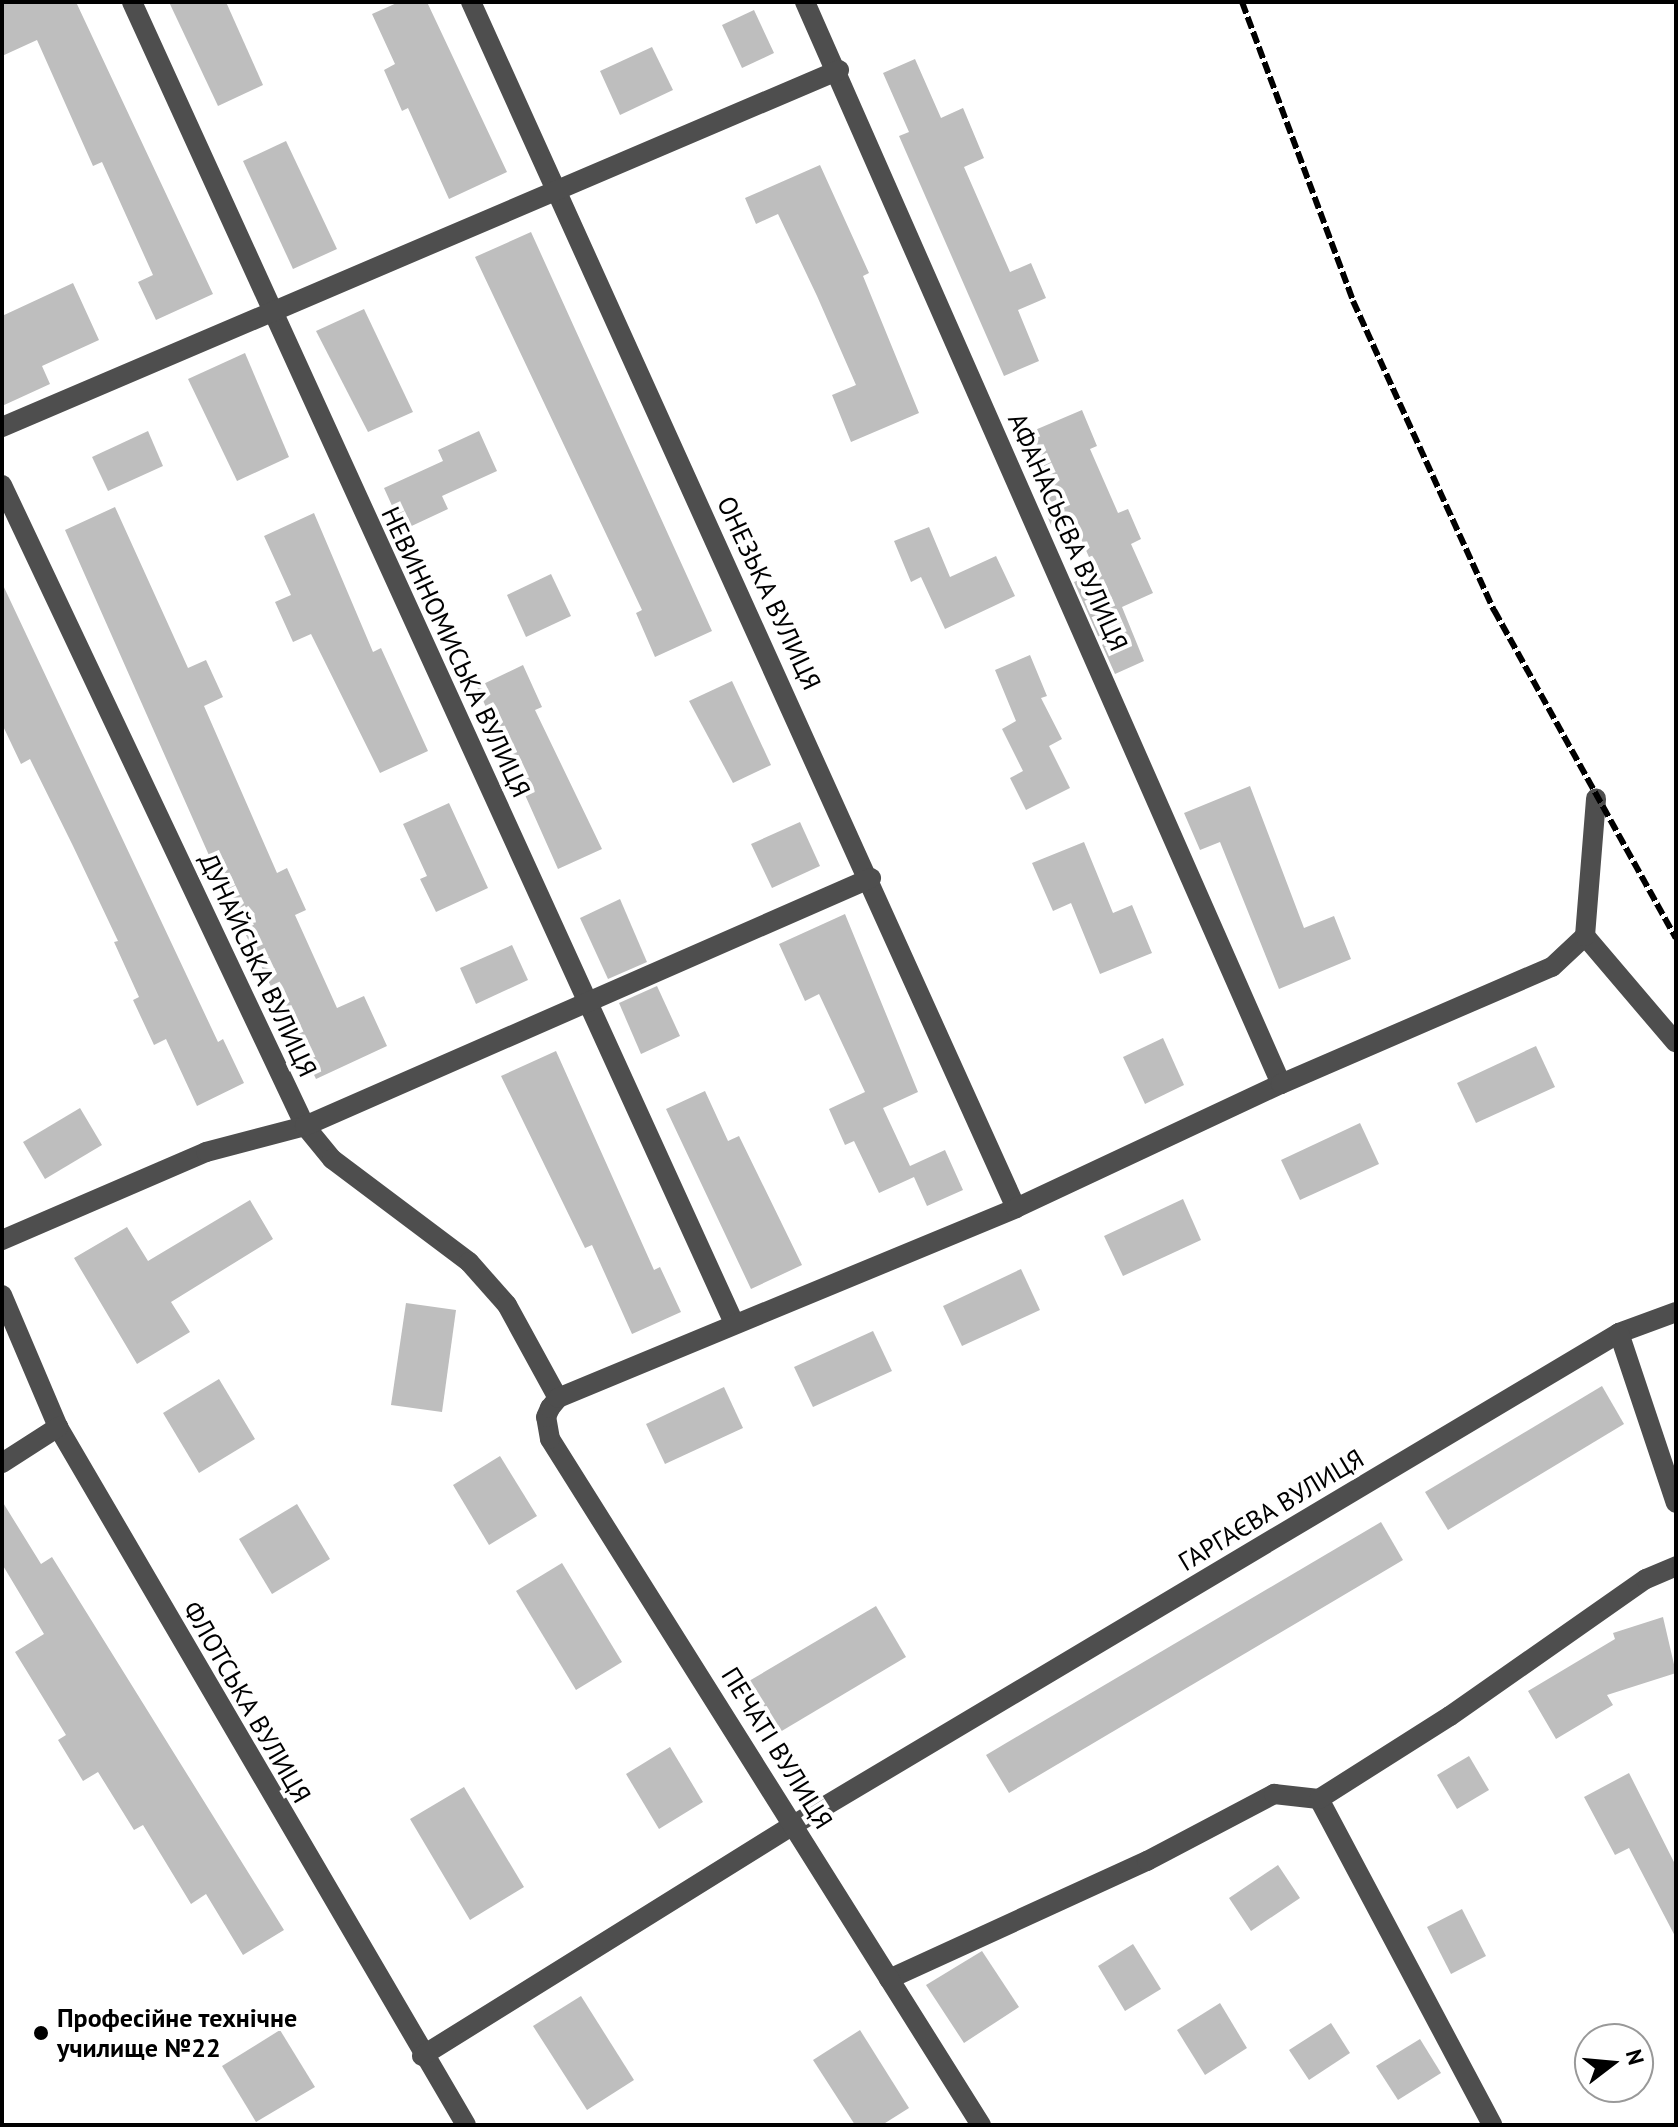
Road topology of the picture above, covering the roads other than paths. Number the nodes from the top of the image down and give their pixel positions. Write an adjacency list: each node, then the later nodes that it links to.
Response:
1 (132, 2): 6 (street, НЕВИННОМИСЬКА ВУЛИЦЯ)
2 (471, 2): 5 (street, ОНЕЗЬКА ВУЛИЦЯ)
3 (805, 2): 4 (street, АФАНАСЬЄВА ВУЛИЦЯ)
4 (839, 70): 5 (street); 14 (street, АФАНАСЬЄВА ВУЛИЦЯ)
5 (556, 190): 6 (street); 10 (street, ОНЕЗЬКА ВУЛИЦЯ)
6 (272, 315): 7 (street); 12 (street, НЕВИННОМИСЬКА ВУЛИЦЯ)
7 (2, 427)
8 (2, 485): 15 (street, ДУНАЙСЬКА ВУЛИЦЯ)
9 (1596, 798): 11 (street)
10 (871, 878): 12 (street); 16 (street, ОНЕЗЬКА ВУЛИЦЯ)
11 (1585, 936): 13 (street); 14 (street)
12 (588, 1001): 15 (street); 20 (street, НЕВИННОМИСЬКА ВУЛИЦЯ)
13 (1676, 1043)
14 (1281, 1084): 16 (street)
15 (305, 1126): 17 (street); 22 (street, ДУНАЙСЬКА ВУЛИЦЯ)
16 (1016, 1208): 20 (street)
17 (2, 1240)
18 (2, 1295): 23 (street, ФЛОТСЬКА ВУЛИЦЯ)
19 (1676, 1312): 21 (street, ГАРГАЄВА ВУЛИЦЯ)
20 (734, 1323): 22 (street)
21 (1619, 1333): 25 (street); 28 (street, ГАРГАЄВА ВУЛИЦЯ)
22 (558, 1398): 28 (street, ПЕЧАТІ ВУЛИЦЯ)
23 (58, 1427): 24 (street); 30 (street, ФЛОТСЬКА ВУЛИЦЯ)
24 (2, 1463)
25 (1676, 1503)
26 (1676, 1566): 27 (street)
27 (1319, 1799): 29 (street); 33 (street)
28 (795, 1824): 29 (street, ПЕЧАТІ ВУЛИЦЯ); 30 (street, ГАРГАЄВА ВУЛИЦЯ)
29 (889, 1979): 32 (street, ПЕЧАТІ ВУЛИЦЯ)
30 (422, 2056): 31 (street, ФЛОТСЬКА ВУЛИЦЯ)
31 (466, 2125)
32 (981, 2125)
33 (1492, 2125)

